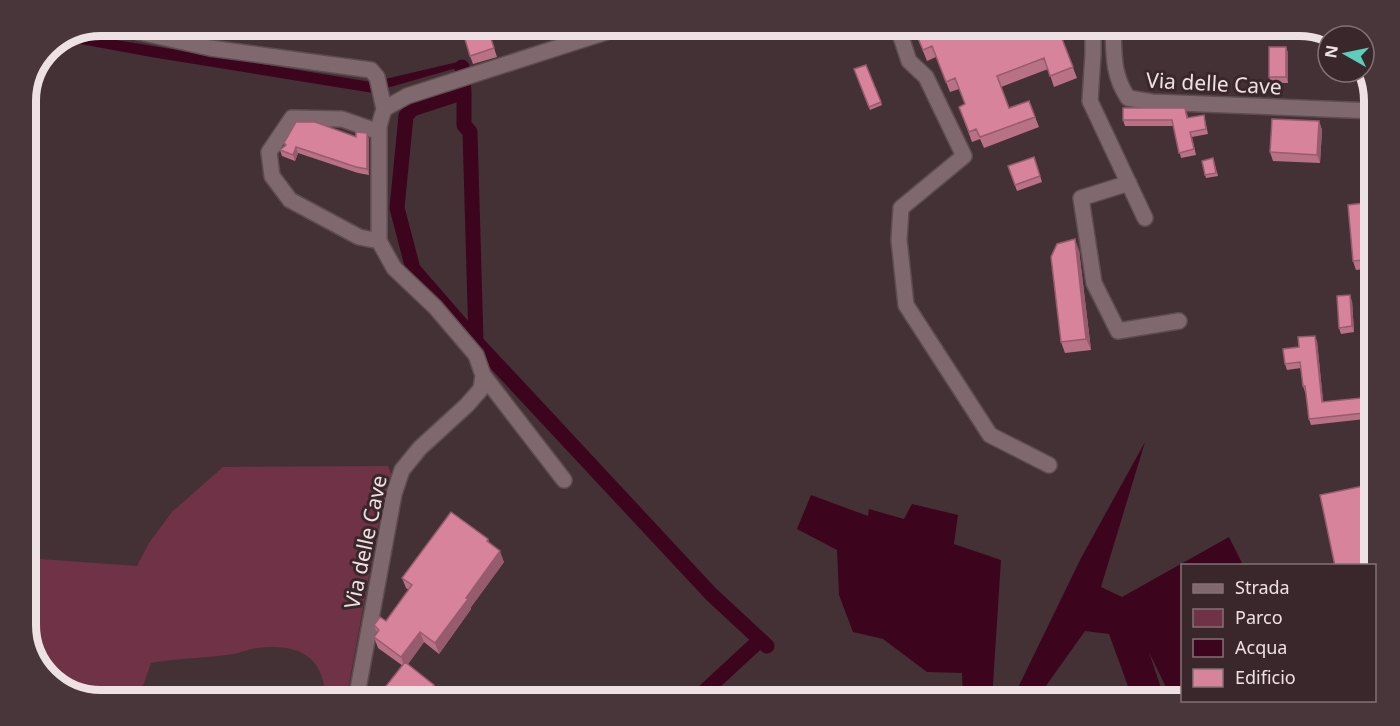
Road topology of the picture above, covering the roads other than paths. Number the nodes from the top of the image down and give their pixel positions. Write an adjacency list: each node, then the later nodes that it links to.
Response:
1 (154, 36): 6 (street)
2 (596, 36): 6 (street)
3 (900, 36): 14 (street)
4 (1093, 36): 9 (street)
5 (1113, 36): 7 (street, Via delle Cave)
6 (384, 109): 8 (street)
7 (1364, 111)
8 (379, 132): 11 (street); 11 (street)
9 (1129, 183): 10 (street); 12 (street)
10 (1145, 218)
11 (379, 241): 13 (street)
12 (1179, 321)
13 (483, 375): 15 (street); 16 (street, Via delle Cave)
14 (1049, 465)
15 (564, 480)
16 (358, 690)

